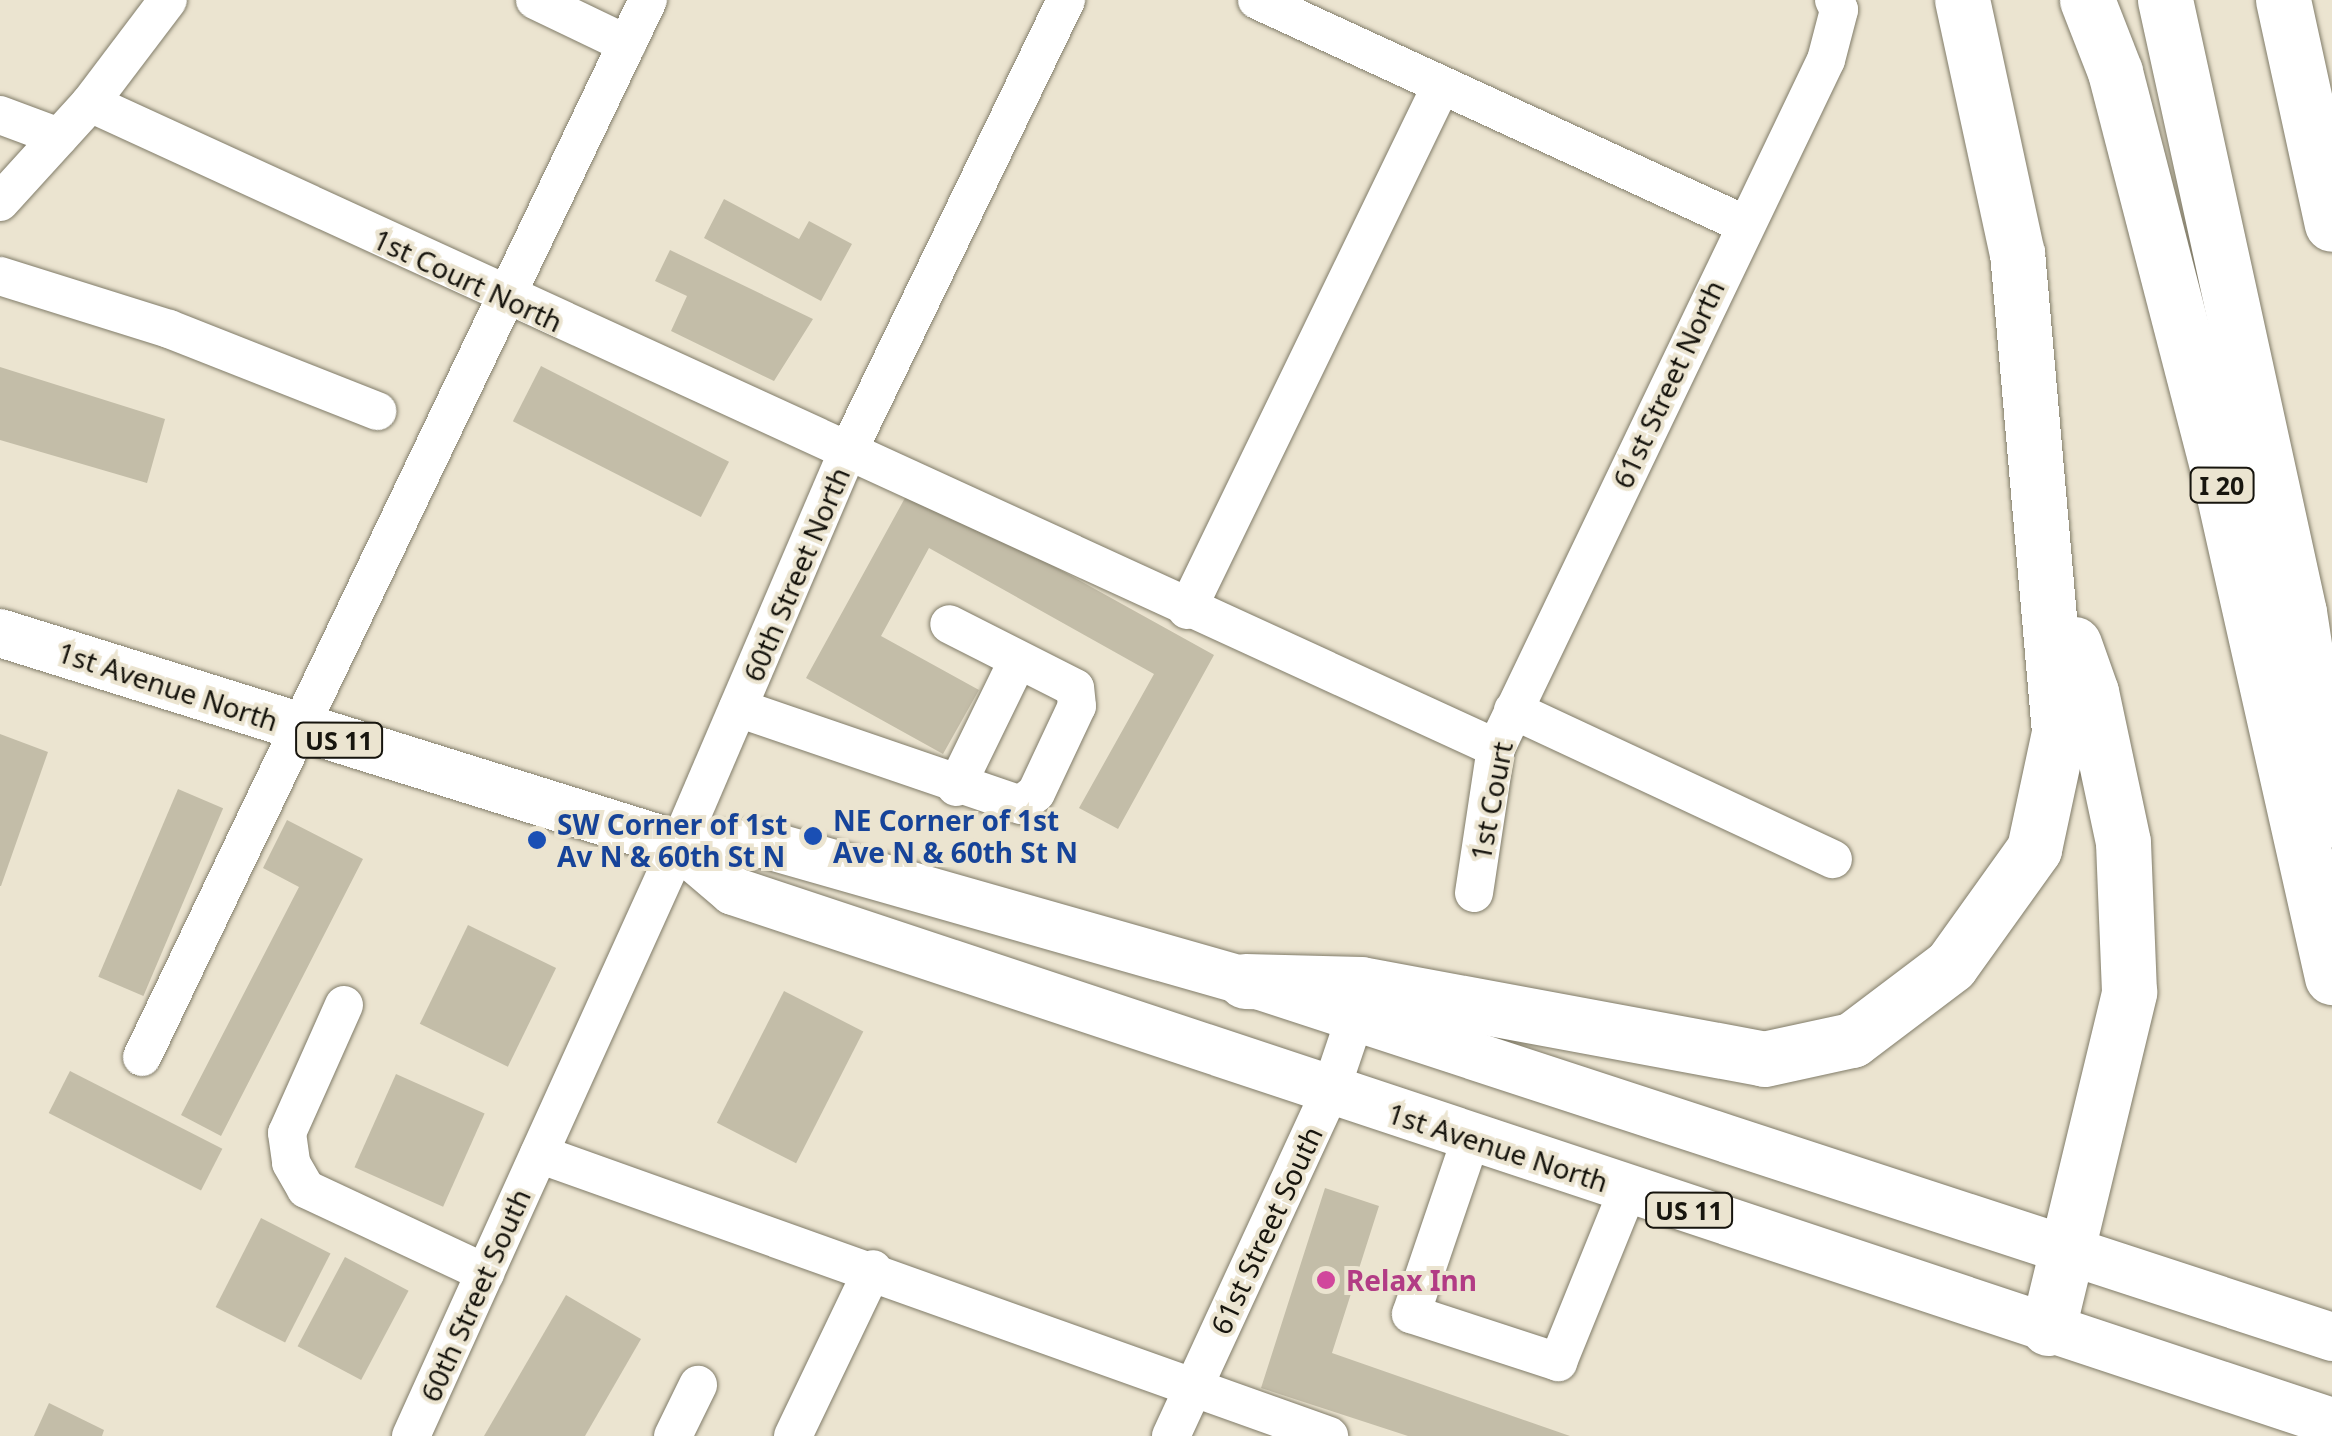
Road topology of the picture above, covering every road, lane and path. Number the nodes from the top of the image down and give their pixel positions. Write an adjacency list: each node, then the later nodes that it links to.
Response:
1 (168, 0): 13 (street)
2 (535, 0): 11 (street)
3 (648, 0): 11 (street)
4 (1066, 0): 22 (street, 60th Street North)
5 (1257, 0): 12 (street)
6 (1834, 0): 17 (street, 61st Street North)
7 (1962, 0): 23 (highway)
8 (2086, 0): 37 (highway, I 20)
9 (2165, 0): 33 (highway)
10 (2283, 0): 18 (highway)
11 (627, 44): 20 (street)
12 (1441, 86): 17 (street); 24 (street)
13 (90, 103): 15 (street); 20 (street, 1st Court North)
14 (0, 116): 15 (street)
15 (59, 137): 16 (street)
16 (0, 202)
17 (1744, 224): 29 (street, 61st Street North)
18 (2332, 224)
19 (0, 276): 21 (street)
20 (506, 298): 22 (street, 1st Court North); 30 (street)
21 (377, 412)
22 (849, 449): 24 (street, 1st Court North); 28 (street, 60th Street North)
23 (2047, 566): 38 (highway); 46 (highway)
24 (1187, 610): 31 (street, 1st Court North)
25 (949, 624): 27 (street)
26 (0, 633): 30 (main road, 1st Avenue North / US 11)
27 (1018, 660): 32 (street); 32 (street)
28 (738, 708): 32 (street); 34 (street, 60th Street North)
29 (1513, 710): 31 (street, 1st Court); 35 (street)
30 (300, 728): 34 (main road, 1st Avenue North / US 11); 41 (street)
31 (1496, 748): 36 (street, 1st Court)
32 (956, 787)
33 (2332, 824)
34 (679, 844): 38 (main road, 1st Avenue North / US 11); 42 (main road, 1st Avenue North / US 11); 44 (street, 60th Street North)
35 (1833, 858)
36 (1474, 894)
37 (2332, 977)
38 (1245, 981): 40 (main road, 1st Avenue North / US 11)
39 (344, 1005): 48 (street)
40 (1354, 1021): 42 (street, 61st Street South); 46 (main road, 1st Avenue North / US 11)
41 (142, 1057)
42 (1330, 1092): 43 (main road, 1st Avenue North / US 11); 52 (street, 61st Street South)
43 (1471, 1138): 45 (main road, 1st Avenue North / US 11); 45 (street)
44 (539, 1154): 47 (street); 48 (street, 60th Street South)
45 (1628, 1190): 49 (main road, 1st Avenue North / US 11)
46 (2067, 1252): 49 (highway); 50 (main road, 1st Avenue North / US 11)
47 (873, 1269): 52 (street); 56 (street)
48 (485, 1273): 54 (street, 60th Street South)
49 (2048, 1328): 53 (main road, 1st Avenue North / US 11)
50 (2332, 1337)
51 (698, 1385): 55 (street)
52 (1195, 1385): 57 (street, 61st Street South); 58 (street)
53 (2332, 1422)
54 (412, 1436)
55 (673, 1436)
56 (793, 1436)
57 (1171, 1436)
58 (1329, 1436)

